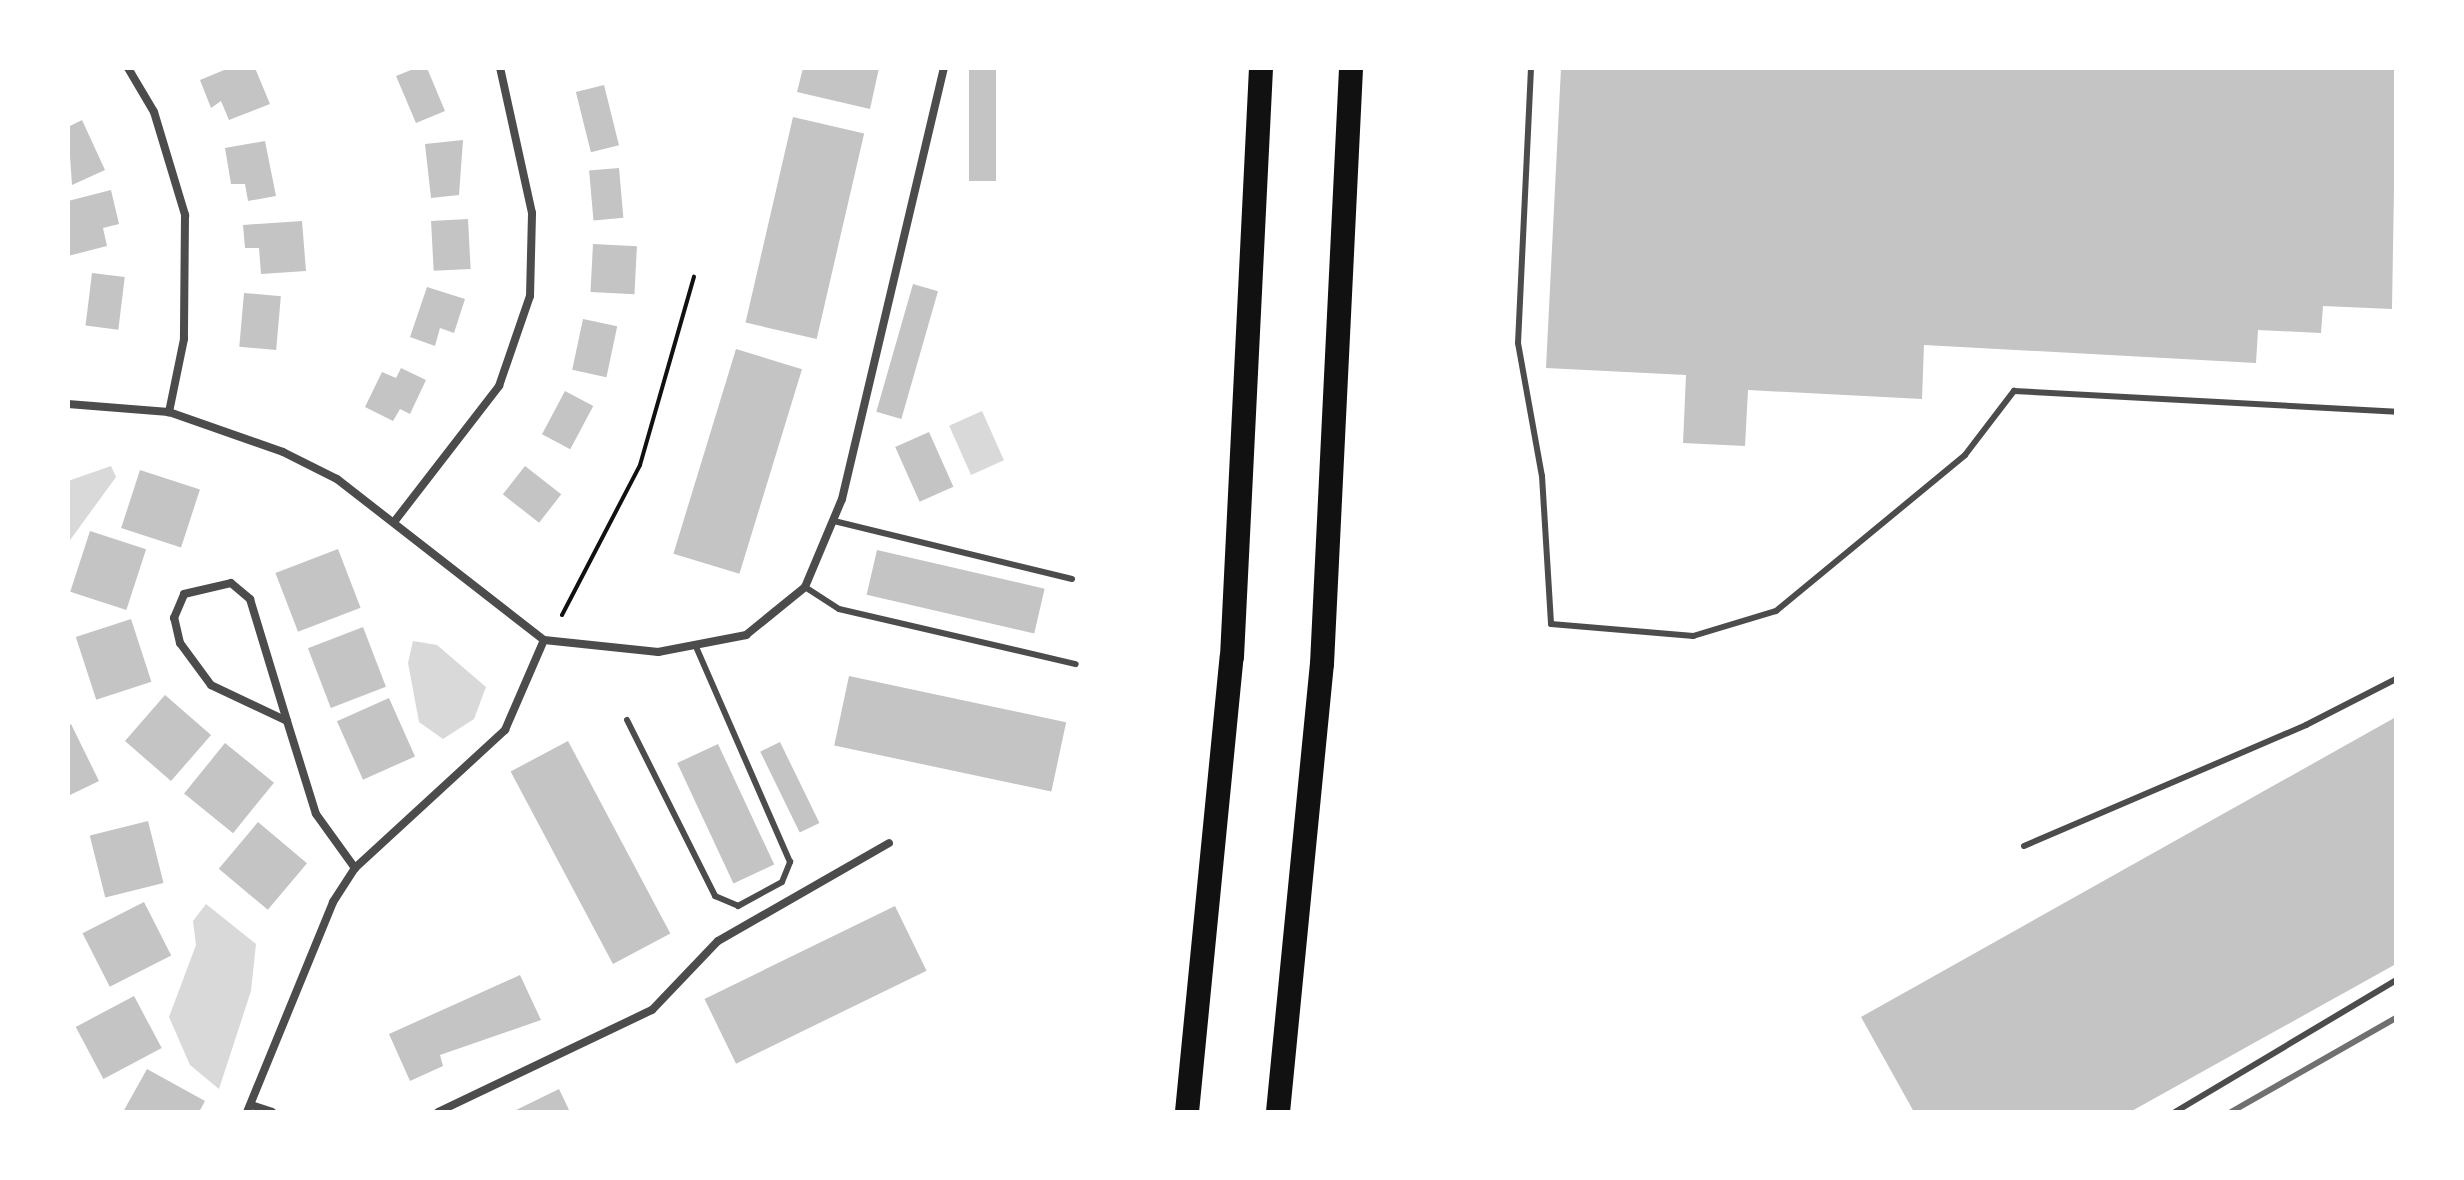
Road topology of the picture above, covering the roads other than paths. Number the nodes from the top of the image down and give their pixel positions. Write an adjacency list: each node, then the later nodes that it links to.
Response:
1 (128, 68): 8 (street)
2 (500, 68): 11 (street)
3 (944, 68): 10 (street)
4 (1261, 68): 27 (highway)
5 (1351, 68): 28 (highway)
6 (1531, 68): 9 (lane)
7 (68, 404): 8 (street)
8 (169, 412): 11 (street)
9 (2396, 412)
10 (834, 521): 12 (lane); 13 (street)
11 (394, 522): 14 (street)
12 (1072, 579)
13 (805, 587): 15 (street); 16 (lane)
14 (544, 640): 15 (street); 22 (street)
15 (697, 649): 18 (lane)
16 (1076, 664)
17 (2396, 679): 21 (lane)
18 (627, 720)
19 (287, 721): 19 (street); 22 (street)
20 (889, 843): 26 (street)
21 (2024, 846)
22 (355, 868): 24 (street)
23 (2396, 980): 29 (lane)
24 (249, 1108): 25 (street)
25 (272, 1112)
26 (438, 1112)
27 (1187, 1112)
28 (1278, 1112)
29 (2175, 1112)

